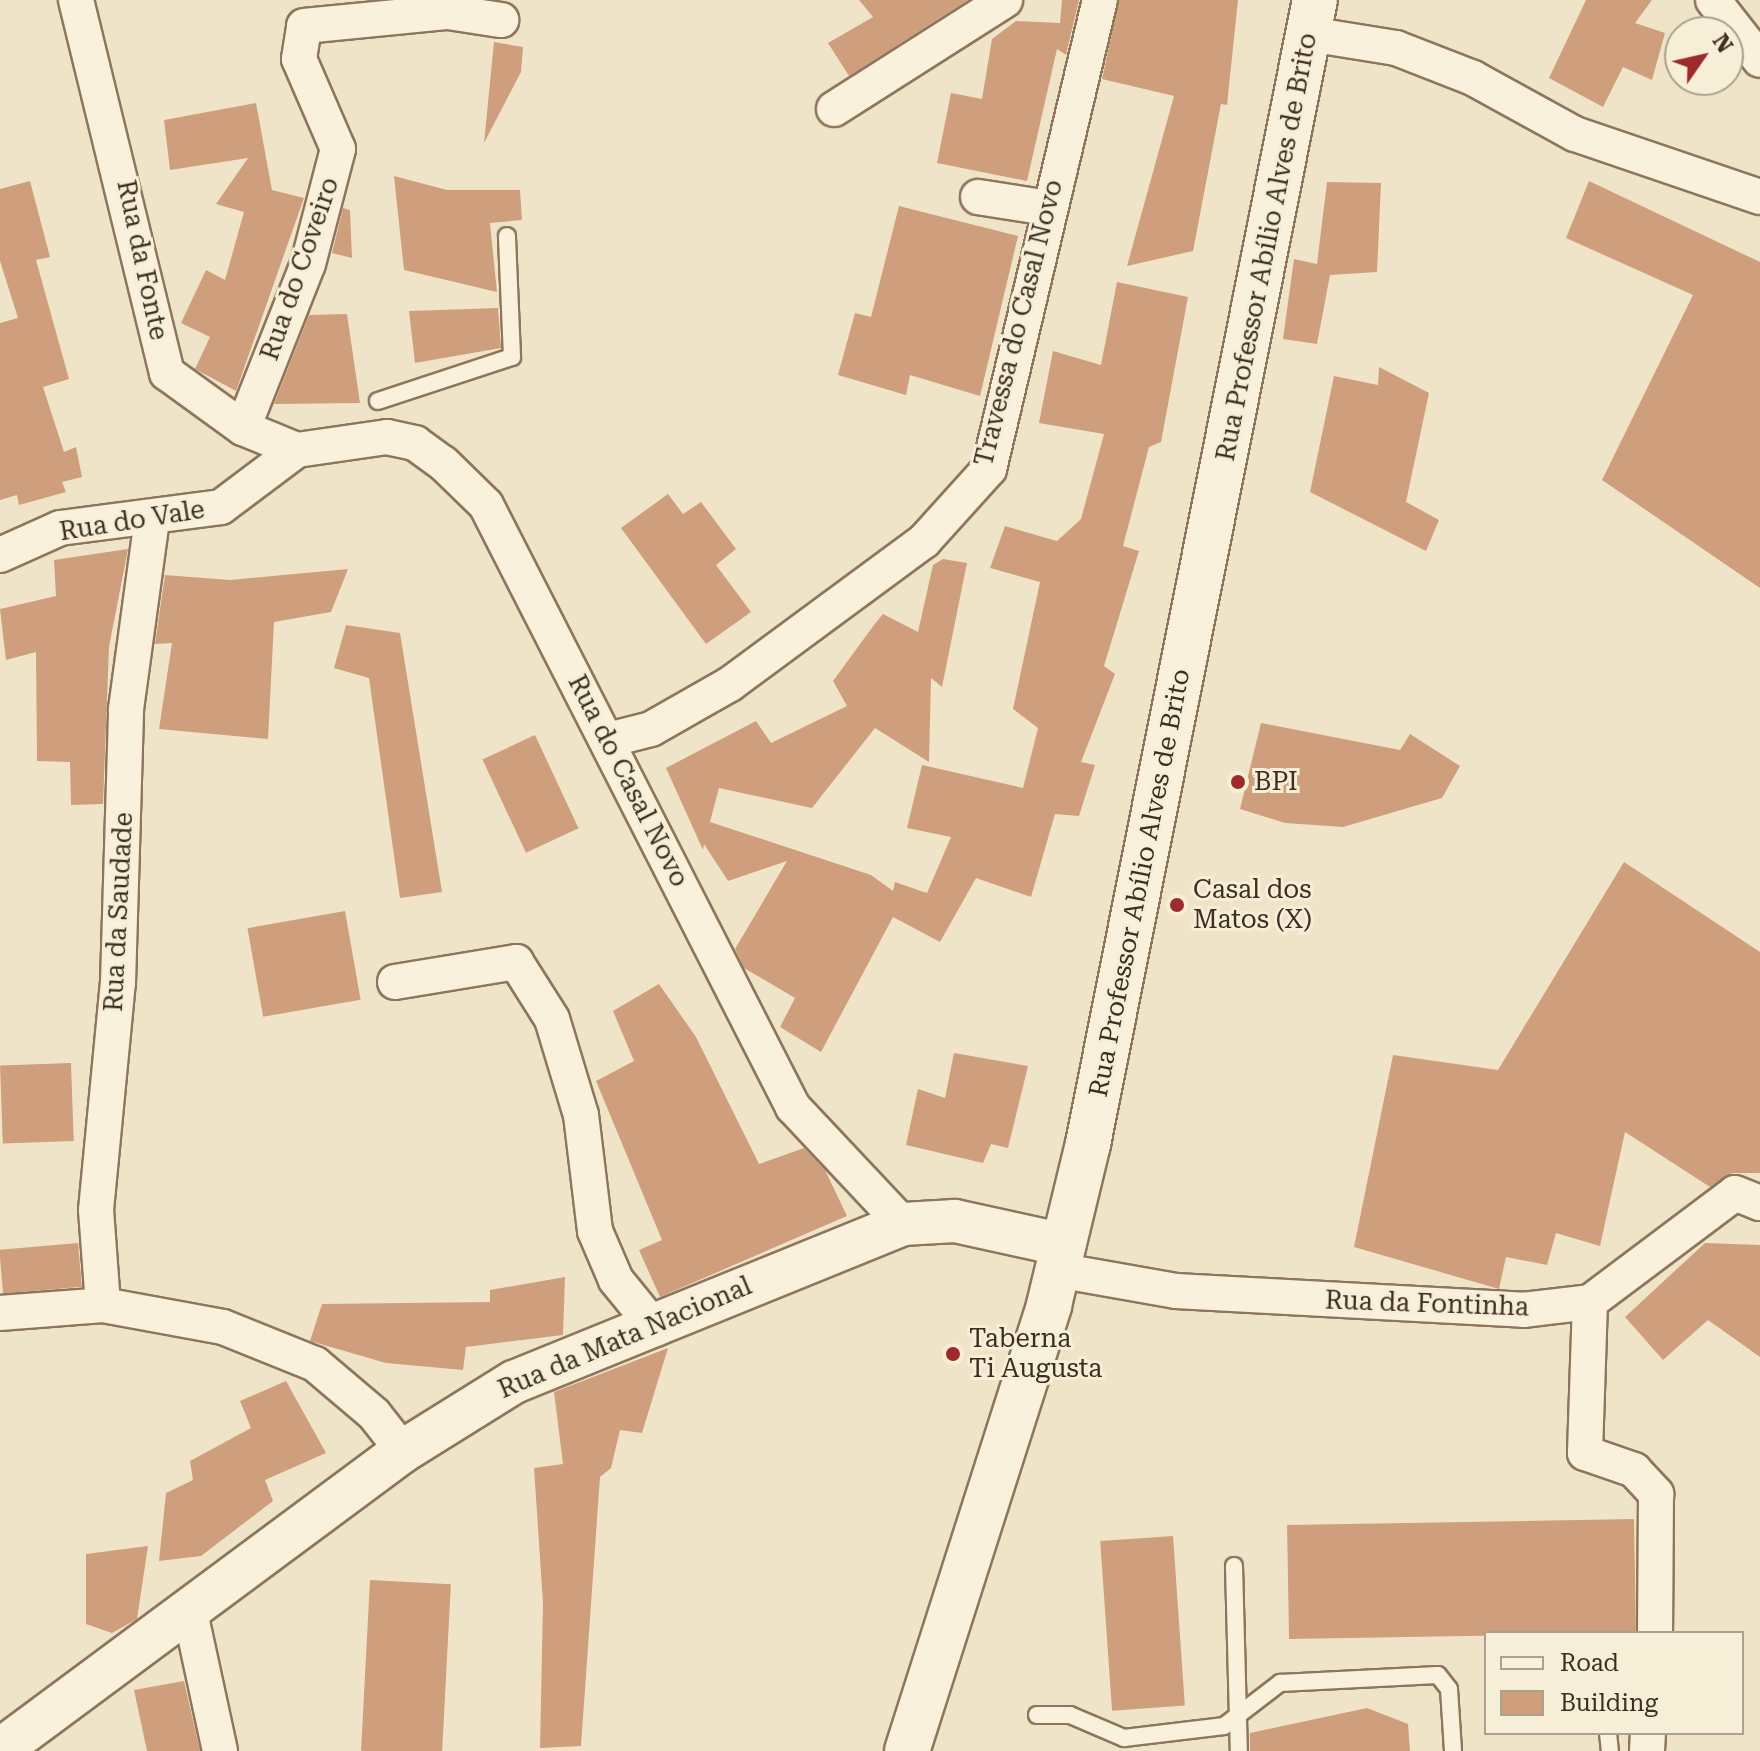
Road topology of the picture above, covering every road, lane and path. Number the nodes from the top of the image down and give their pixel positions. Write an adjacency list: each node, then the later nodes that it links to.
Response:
1 (76, 0): 14 (street, Rua da Fonte)
2 (1005, 0): 8 (street)
3 (1100, 0): 11 (street, Travessa do Casal Novo)
4 (1713, 0): 7 (street)
5 (1312, 17): 10 (street); 22 (main road, Rua Professor Abílio Alves de Brito)
6 (501, 20): 14 (street, Rua do Coveiro)
7 (1760, 60)
8 (834, 109)
9 (978, 197): 11 (street)
10 (1760, 197)
11 (1048, 208): 18 (street, Travessa do Casal Novo)
12 (507, 236): 13 (lane)
13 (378, 401)
14 (243, 428): 15 (street, Rua da Fonte)
15 (297, 450): 16 (street, Rua do Vale); 18 (street, Rua do Casal Novo)
16 (152, 519): 17 (street, Rua do Vale); 24 (street, Rua da Saudade)
17 (0, 555)
18 (608, 740): 21 (street, Rua do Casal Novo)
19 (395, 982): 26 (street)
20 (1752, 1193): 23 (street)
21 (903, 1224): 22 (street, Rua da Mata Nacional); 26 (street, Rua da Mata Nacional)
22 (1061, 1257): 23 (street, Rua da Fontinha); 35 (main road, Rua Professor Abílio Alves de Brito)
23 (1590, 1302): 30 (street)
24 (103, 1305): 25 (street); 27 (street)
25 (0, 1313)
26 (656, 1329): 27 (street, Rua da Mata Nacional)
27 (403, 1451): 29 (street, Rua da Mata Nacional)
28 (1234, 1566): 32 (lane)
29 (190, 1612): 33 (street, Rua da Mata Nacional); 34 (street)
30 (1655, 1631)
31 (1037, 1715): 32 (lane)
32 (1240, 1716): 36 (lane); 37 (lane)
33 (0, 1750)
34 (220, 1751)
35 (907, 1751)
36 (1239, 1751)
37 (1453, 1751)

